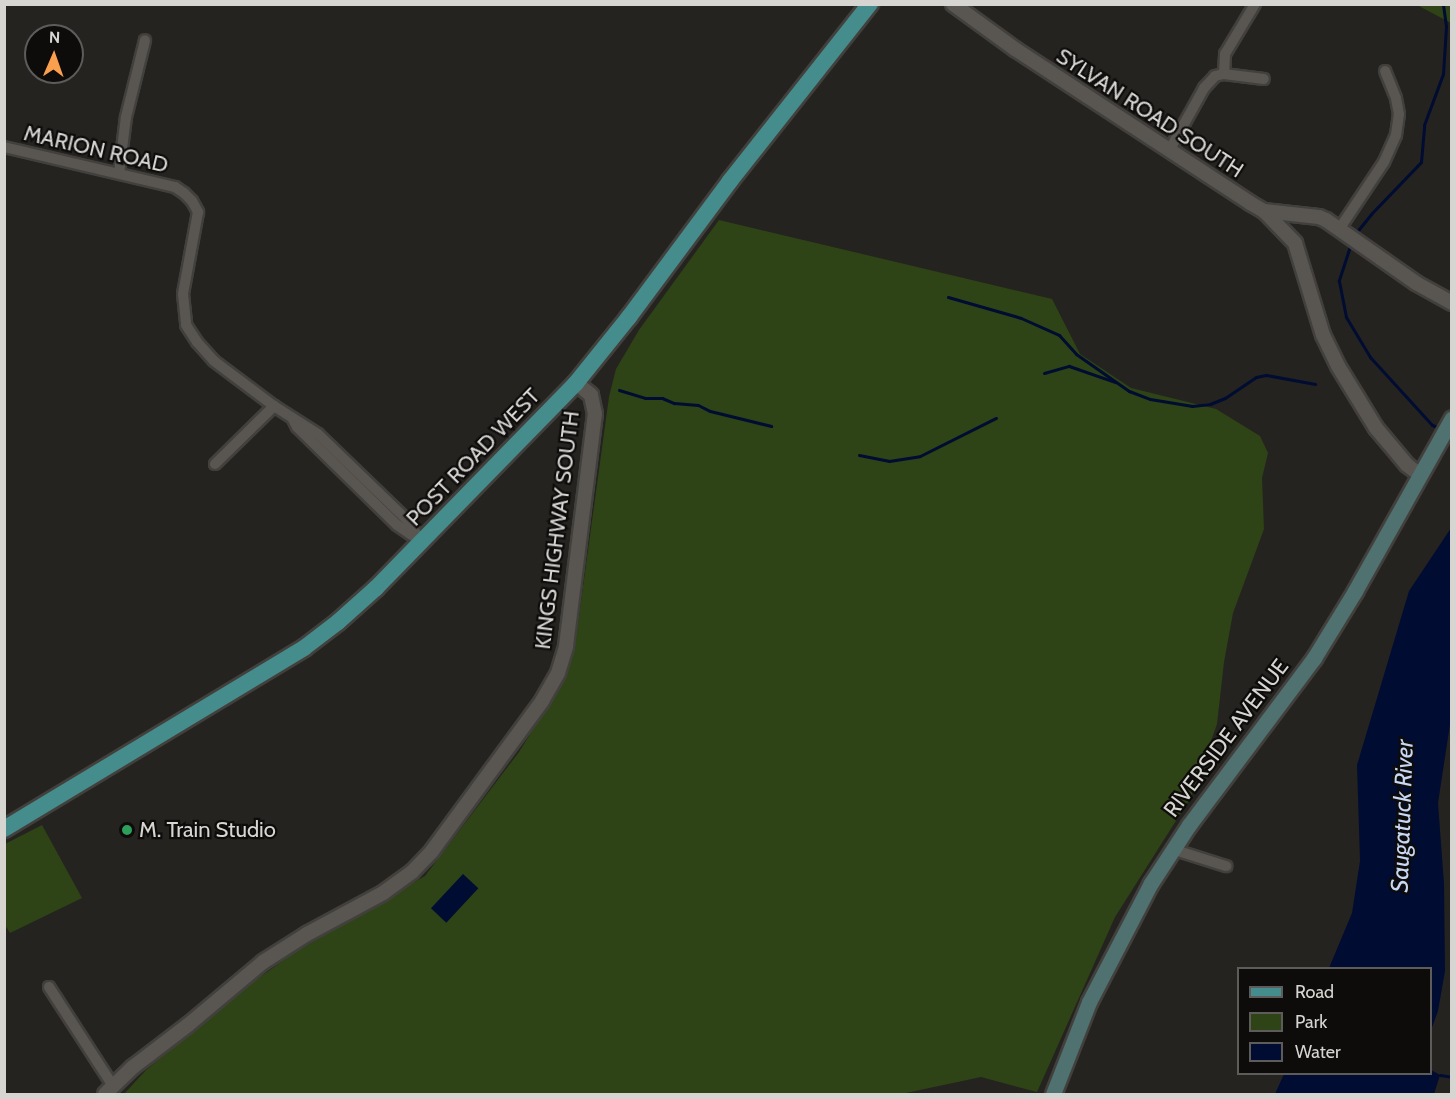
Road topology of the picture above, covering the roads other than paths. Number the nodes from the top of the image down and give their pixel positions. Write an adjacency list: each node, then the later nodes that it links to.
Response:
1 (870, 4): 15 (main road, POST ROAD WEST)
2 (953, 4): 9 (street, SYLVAN ROAD SOUTH)
3 (1256, 4): 6 (street)
4 (145, 40): 10 (street)
5 (1385, 71): 12 (street)
6 (1224, 74): 7 (street); 9 (street)
7 (1264, 79)
8 (4, 147): 10 (street, MARION ROAD)
9 (1169, 151): 11 (street, SYLVAN ROAD SOUTH)
10 (119, 173): 16 (street, MARION ROAD)
11 (1264, 211): 12 (street, SYLVAN ROAD SOUTH); 13 (street)
12 (1345, 232): 13 (street, SYLVAN ROAD SOUTH); 14 (street, SYLVAN ROAD SOUTH)
13 (1295, 243): 19 (street)
14 (1452, 303)
15 (576, 382): 20 (main road, POST ROAD WEST); 25 (street, KINGS HIGHWAY SOUTH)
16 (274, 406): 18 (street); 20 (street, MARION ROAD)
17 (1447, 425): 19 (main road, RIVERSIDE AVENUE)
18 (214, 464)
19 (1419, 474): 22 (main road, RIVERSIDE AVENUE)
20 (422, 542): 21 (main road, POST ROAD WEST)
21 (4, 829)
22 (1172, 849): 23 (street); 26 (main road, RIVERSIDE AVENUE)
23 (1226, 866)
24 (49, 987): 25 (street)
25 (109, 1090)
26 (1053, 1095)

